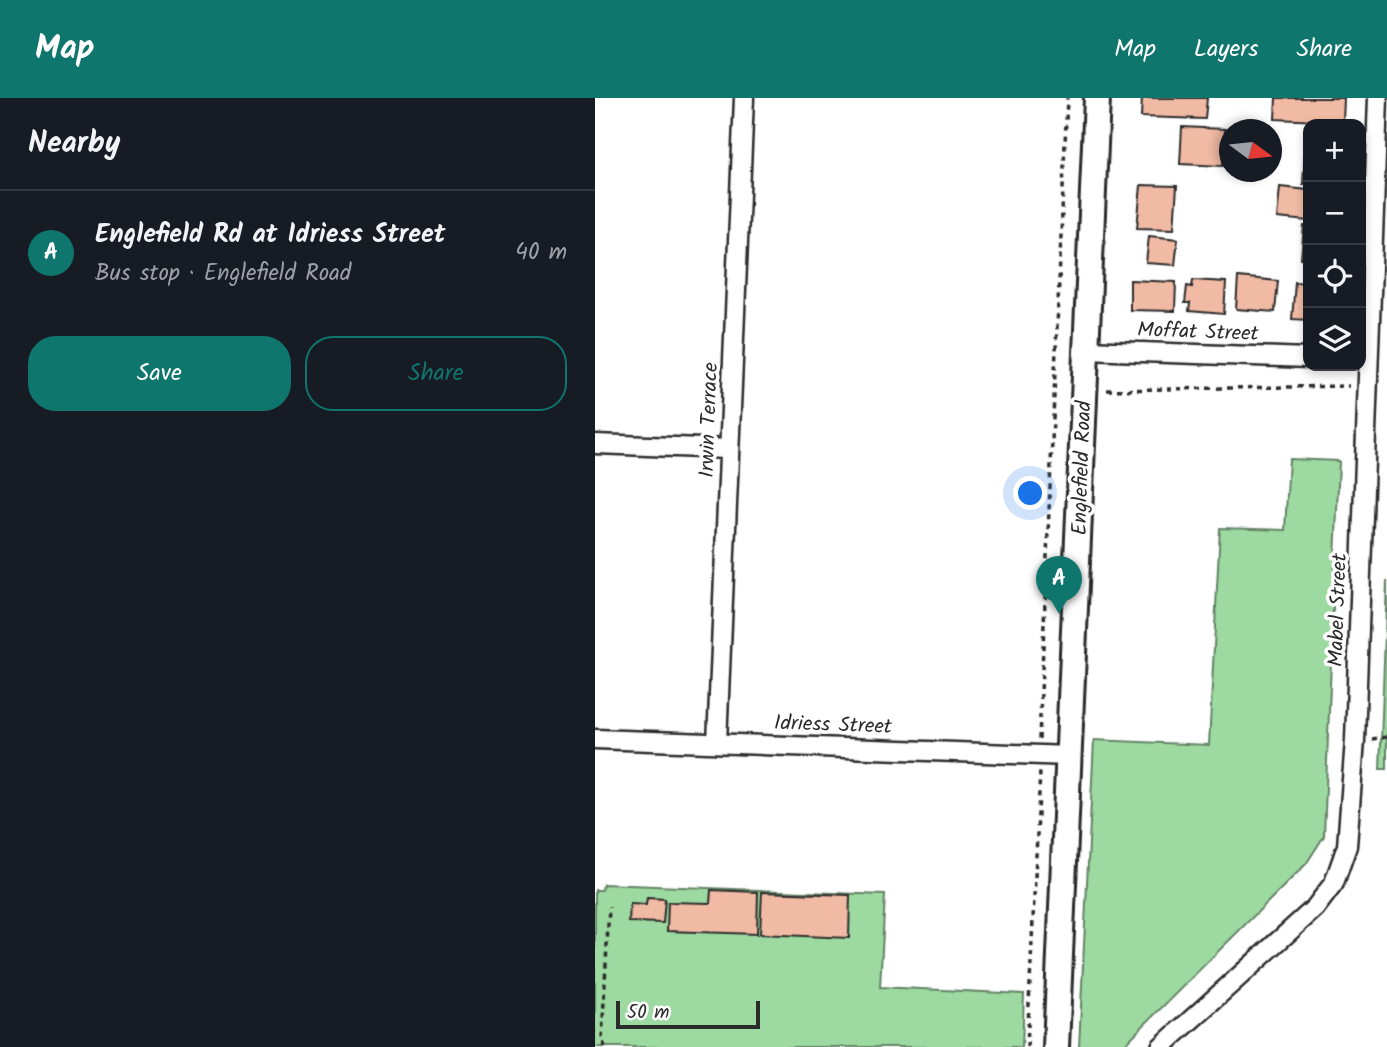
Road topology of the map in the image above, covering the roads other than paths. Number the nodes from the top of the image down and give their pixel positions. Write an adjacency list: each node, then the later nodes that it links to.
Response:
1 (744, 98): 8 (street, Irwin Terrace)
2 (1097, 98): 4 (main road, Englefield Road)
3 (1378, 98): 6 (street, Mabel Street)
4 (1086, 350): 5 (street, Moffat Street); 11 (main road, Englefield Road)
5 (1303, 358)
6 (1373, 361): 13 (street, Mabel Street)
7 (595, 444): 8 (street)
8 (730, 449): 10 (street, Irwin Terrace)
9 (595, 739): 10 (street, Idriess Street)
10 (717, 743): 11 (street, Idriess Street)
11 (1069, 756): 12 (main road, Englefield Road)
12 (1056, 1047)
13 (1161, 1047)

